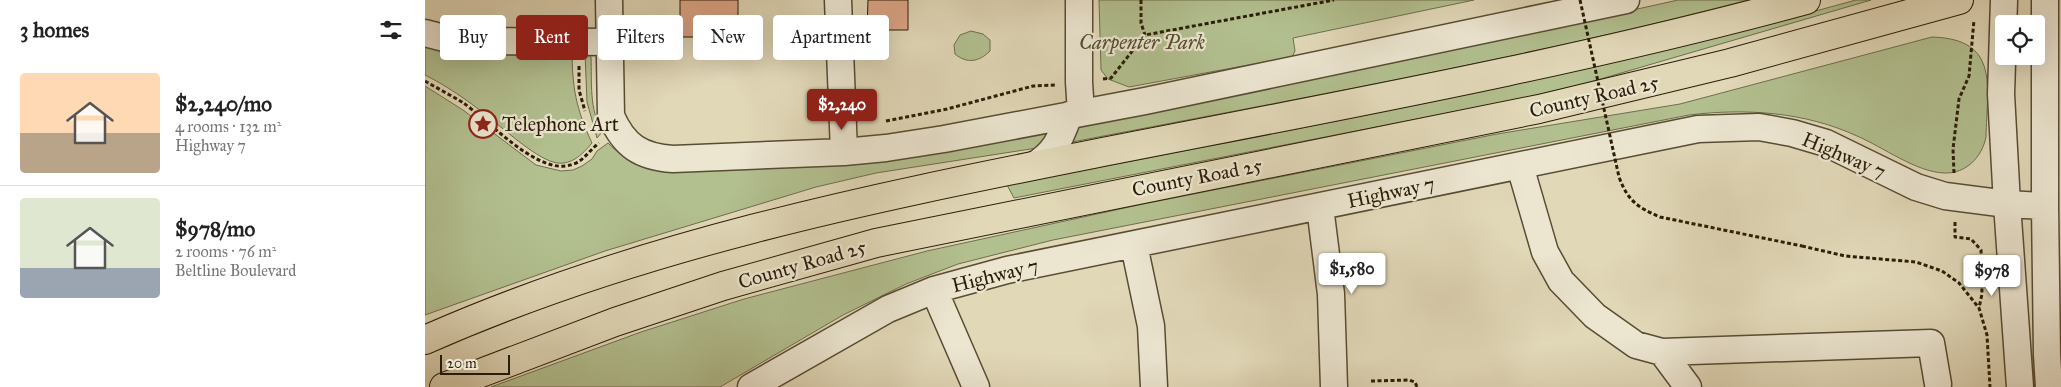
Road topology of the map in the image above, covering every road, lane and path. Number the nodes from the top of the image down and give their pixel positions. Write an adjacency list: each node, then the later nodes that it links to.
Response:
1 (609, 0): 12 (street)
2 (838, 0): 25 (street)
3 (1079, 0): 19 (street)
4 (1141, 0): 14 (path)
5 (1334, 0): 14 (path)
6 (1580, 0): 35 (path, bridge)
7 (1626, 0): 20 (street)
8 (1807, 0): 27 (main road, County Road 25)
9 (2004, 0): 29 (street)
10 (2045, 0): 30 (street)
11 (1967, 8): 26 (path); 41 (main road, County Road 25)
12 (609, 15)
13 (425, 32): 15 (street)
14 (1145, 35): 19 (path)
15 (516, 41)
16 (580, 60): 21 (path)
17 (609, 60): 23 (street)
18 (425, 81): 24 (path)
19 (1079, 82): 20 (street); 22 (path)
20 (1075, 114): 25 (street); 27 (street)
21 (585, 115)
22 (885, 121)
23 (607, 128): 24 (path); 24 (path); 25 (street)
24 (596, 145)
25 (844, 152)
26 (1954, 159)
27 (1033, 166): 36 (main road, County Road 25)
28 (1520, 166): 29 (street, Highway 7); 31 (street, Highway 7); 37 (street)
29 (2007, 204): 30 (street, Highway 7); 48 (street)
30 (2045, 206): 49 (street)
31 (1320, 207): 33 (street, Highway 7); 44 (street)
32 (1955, 237): 35 (path)
33 (1134, 245): 34 (street, Highway 7); 43 (street)
34 (934, 290): 39 (street, Highway 7); 42 (street)
35 (1979, 308): 47 (path)
36 (425, 340)
37 (1663, 352): 40 (street); 46 (street)
38 (1371, 381): 45 (path)
39 (765, 383)
40 (1938, 384)
41 (444, 387)
42 (976, 387)
43 (1154, 387)
44 (1334, 387)
45 (1417, 387)
46 (1688, 387)
47 (1990, 387)
48 (2021, 387)
49 (2049, 387)

